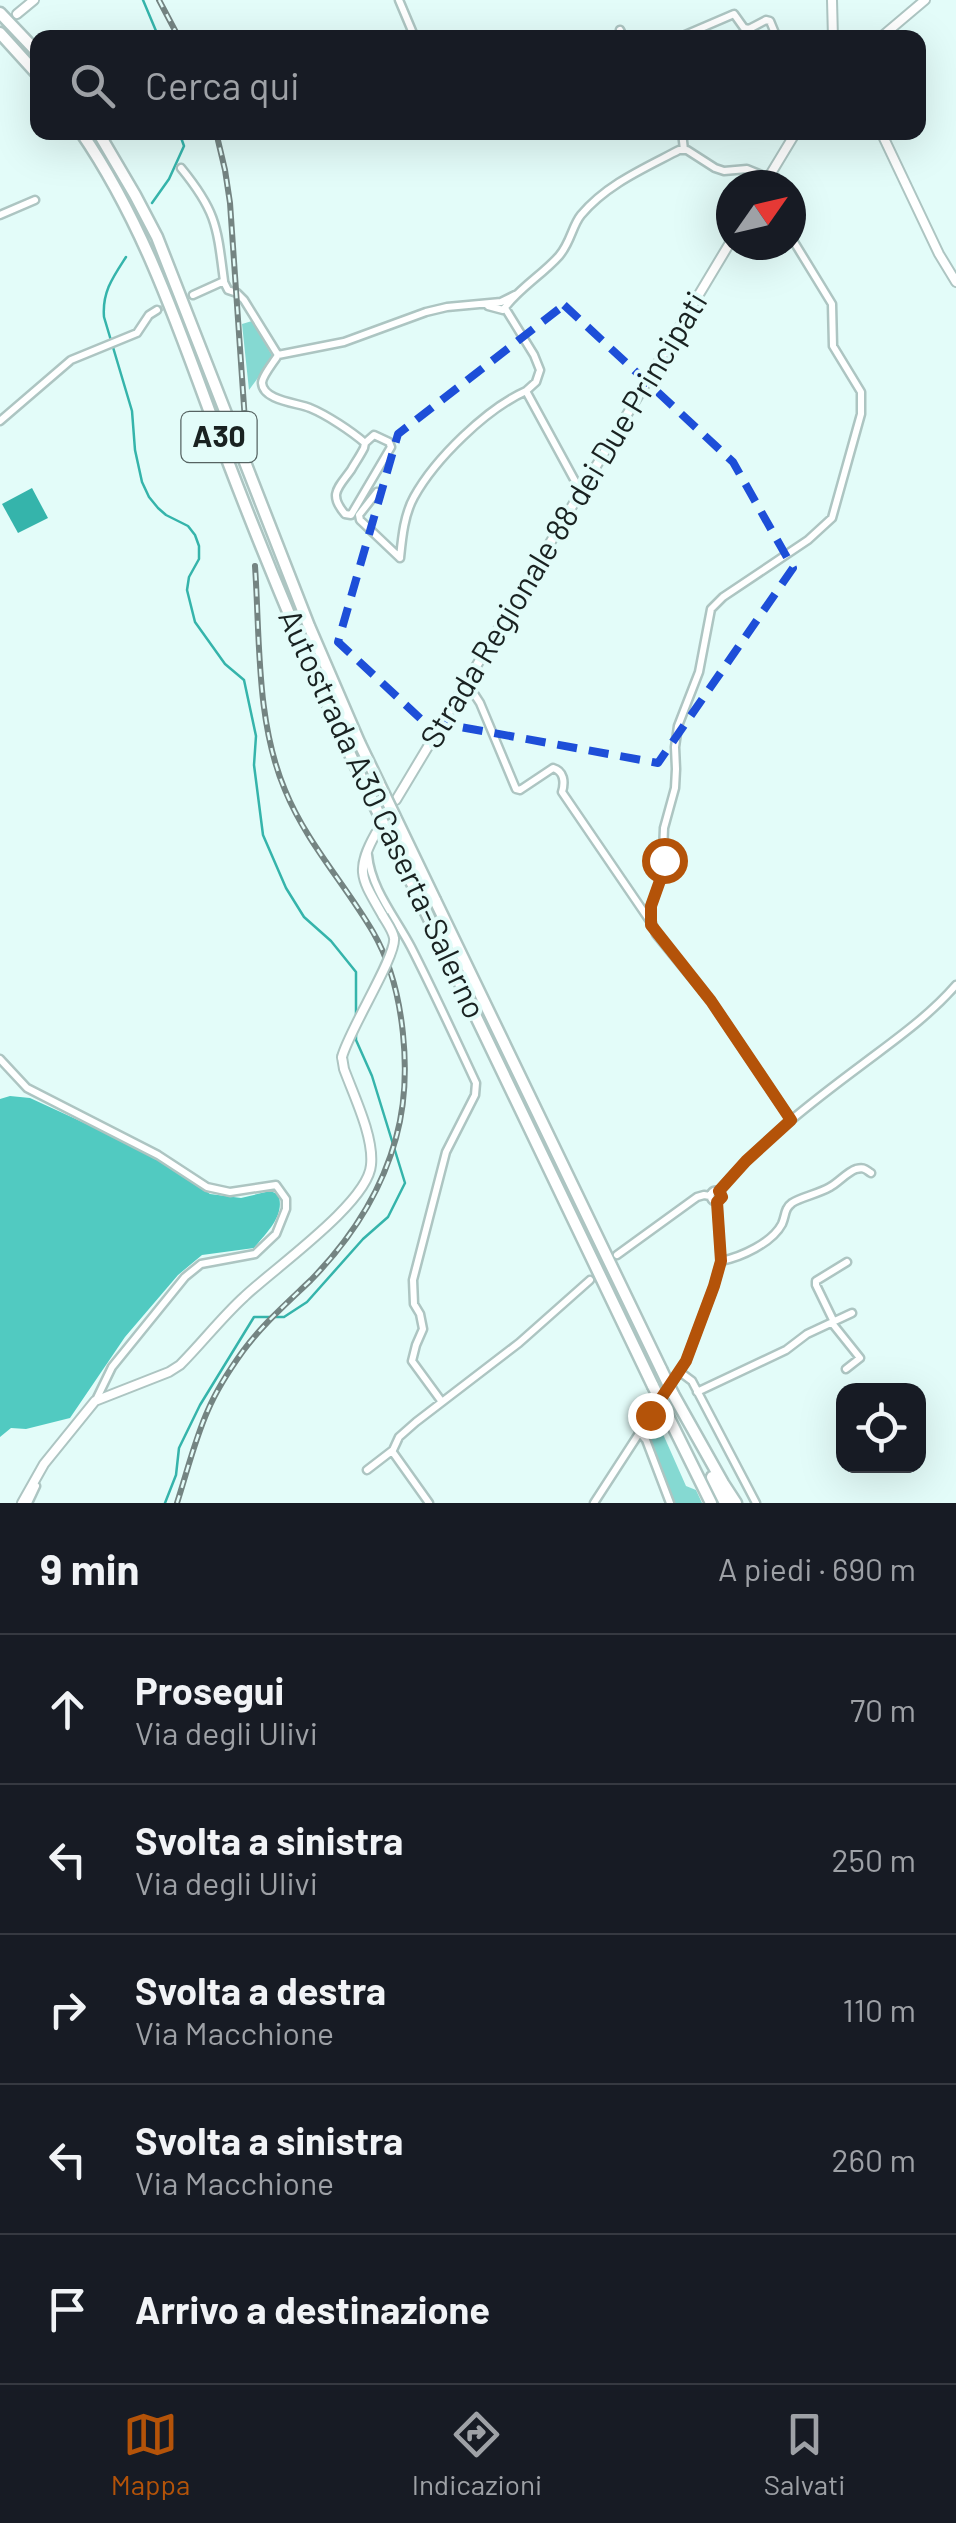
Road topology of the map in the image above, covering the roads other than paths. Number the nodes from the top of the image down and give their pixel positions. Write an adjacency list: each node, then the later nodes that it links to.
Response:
1 (34, 0): 6 (main road)
2 (399, 0): 7 (street)
3 (832, 0): 10 (main road)
4 (925, 0): 11 (main road)
5 (0, 13): 13 (highway)
6 (18, 14)
7 (412, 30)
8 (697, 30): 9 (street)
9 (774, 30)
10 (834, 30)
11 (889, 30)
12 (0, 33): 14 (highway)
13 (30, 45)
14 (30, 66)
15 (86, 140): 69 (highway, Autostrada A30 Caserta-Salerno / A30, bridge)
16 (103, 140): 58 (highway, Autostrada A30 Caserta-Salerno / A30, bridge)
17 (683, 140): 20 (street)
18 (791, 140): 23 (main road)
19 (885, 140): 29 (main road)
20 (684, 150): 22 (street); 31 (street)
21 (181, 168): 28 (street)
22 (721, 170)
23 (773, 170)
24 (35, 200): 25 (street)
25 (0, 215)
26 (720, 260): 37 (main road, Strada Regionale 88 dei Due Principati)
27 (805, 260): 43 (street)
28 (224, 281): 30 (street); 33 (street)
29 (956, 282)
30 (193, 296)
31 (501, 306): 33 (street); 34 (street)
32 (156, 310): 35 (street)
33 (278, 355): 36 (street)
34 (526, 391): 37 (street); 38 (street)
35 (0, 421)
36 (364, 443): 36 (street)
37 (584, 488): 39 (main road, Strada Regionale 88 dei Due Principati)
38 (377, 492)
39 (467, 683): 40 (main road, Strada Regionale 88 dei Due Principati); 43 (street)
40 (396, 800)
41 (376, 833): 42 (main road)
42 (367, 848): 59 (main road, bridge); 60 (street)
43 (651, 922): 46 (street)
44 (956, 984): 46 (street)
45 (0, 1058): 59 (street)
46 (791, 1120): 48 (street)
47 (871, 1174): 50 (street)
48 (714, 1199): 49 (street); 50 (street)
49 (617, 1255)
50 (721, 1261): 56 (street)
51 (848, 1262): 54 (street)
52 (590, 1280): 60 (street)
53 (852, 1314): 54 (street)
54 (833, 1322): 55 (street); 57 (street)
55 (846, 1369)
56 (680, 1372): 57 (street); 61 (street)
57 (697, 1392): 72 (street)
58 (672, 1394): 70 (highway, A30); 71 (highway)
59 (96, 1401): 65 (main road)
60 (442, 1402): 62 (street)
61 (639, 1432): 67 (street); 68 (street)
62 (392, 1451): 63 (street); 66 (street)
63 (367, 1470)
64 (40, 1480): 65 (street)
65 (25, 1503)
66 (429, 1503)
67 (594, 1503)
68 (670, 1503)
69 (711, 1503)
70 (725, 1503)
71 (736, 1503)
72 (756, 1503)

